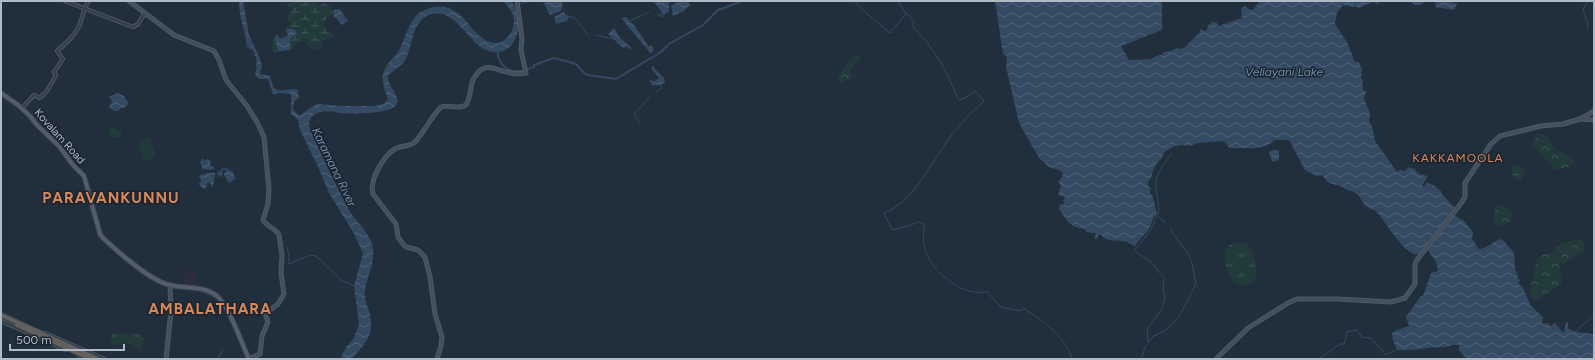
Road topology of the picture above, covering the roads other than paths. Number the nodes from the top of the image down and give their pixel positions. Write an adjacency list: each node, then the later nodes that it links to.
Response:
1 (65, 1): 5 (street)
2 (89, 1): 5 (street)
3 (129, 1): 6 (main road)
4 (517, 1): 21 (main road)
5 (84, 9): 6 (street); 8 (street)
6 (145, 13): 20 (main road)
7 (1, 93): 8 (main road, Kovalam Road)
8 (22, 108): 12 (main road, Kovalam Road)
9 (1594, 111): 10 (main road)
10 (1580, 119): 11 (main road); 22 (main road)
11 (1594, 120)
12 (170, 285): 19 (main road); 20 (main road, Kovalam Road)
13 (1, 315): 16 (highway); 17 (highway); 18 (street)
14 (1, 321): 15 (street)
15 (86, 359)
16 (91, 359)
17 (98, 359)
18 (104, 359)
19 (166, 359)
20 (249, 359)
21 (437, 359)
22 (1216, 359)

